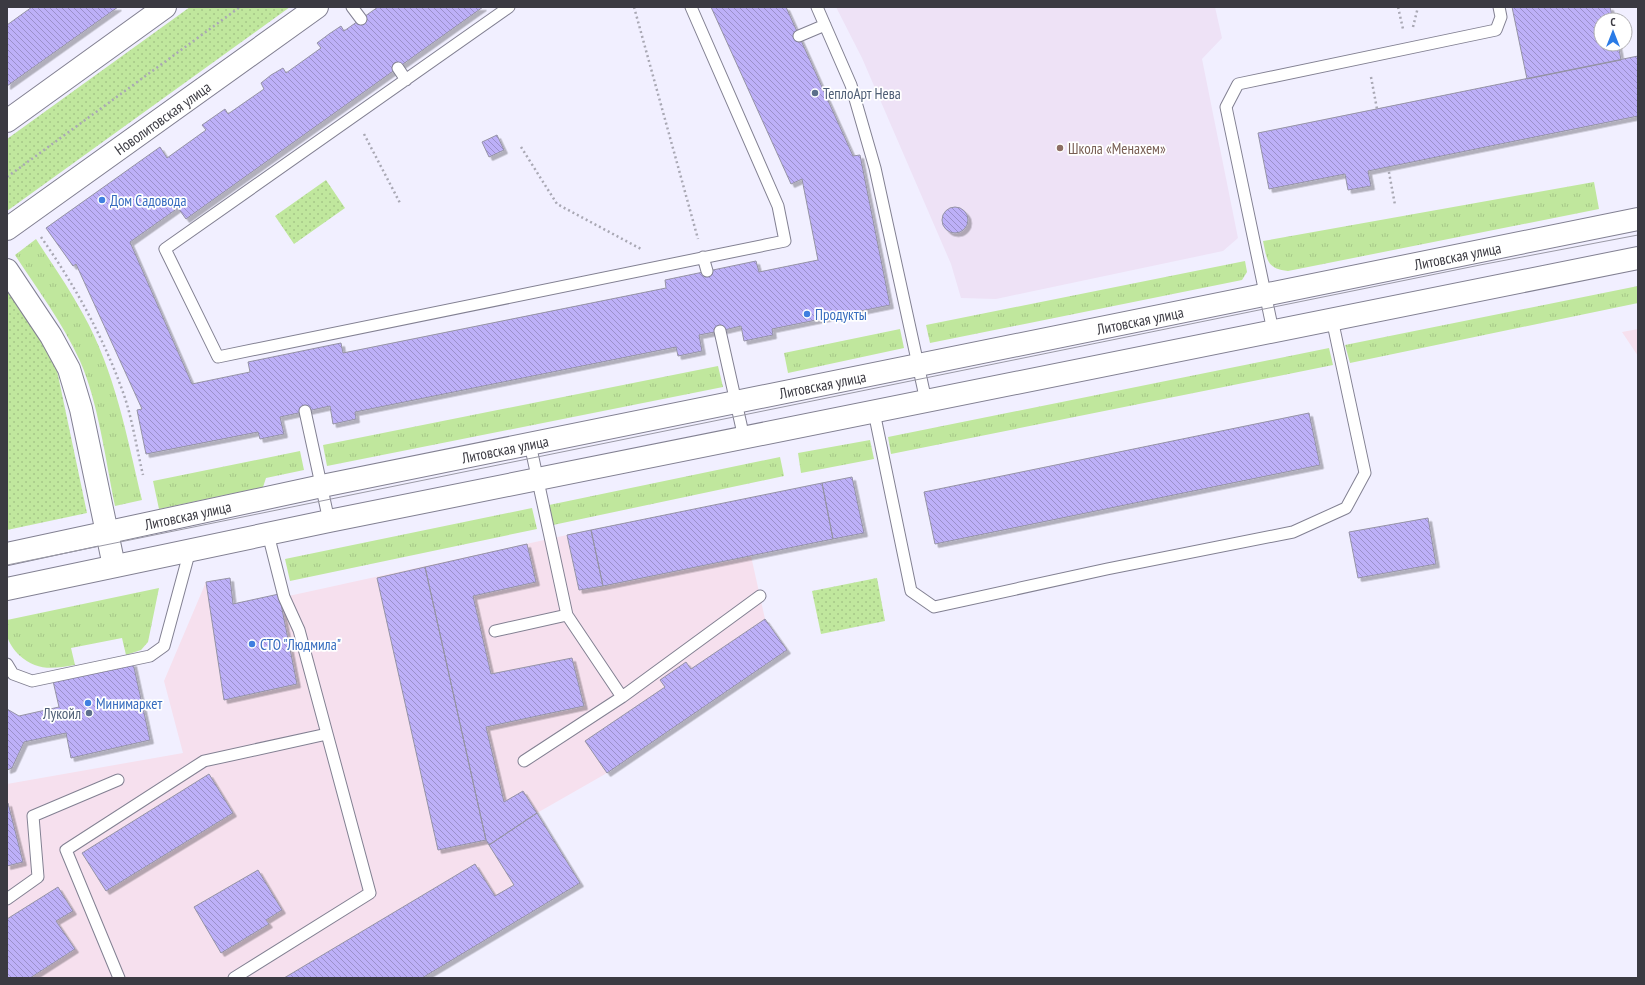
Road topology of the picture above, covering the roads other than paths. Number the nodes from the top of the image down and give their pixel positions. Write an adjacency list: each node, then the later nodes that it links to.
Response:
1 (165, 7): 13 (street)
2 (317, 7): 15 (street, Новолитовская улица)
3 (352, 7): 8 (lane)
4 (509, 7): 12 (lane)
5 (691, 7): 16 (lane)
6 (817, 7): 9 (lane)
7 (1499, 7): 20 (lane)
8 (361, 19)
9 (825, 25): 10 (lane); 24 (lane)
10 (799, 36)
11 (398, 68): 12 (lane)
12 (406, 80): 16 (lane)
13 (7, 121)
14 (1638, 219): 20 (street, Литовская улица)
15 (7, 229)
16 (703, 257): 19 (lane)
17 (1638, 258): 21 (street)
18 (7, 270): 34 (street)
19 (707, 271)
20 (1265, 295): 23 (lane); 24 (street, Литовская улица)
21 (1332, 319): 23 (street); 28 (lane)
22 (720, 330): 26 (lane)
23 (1273, 331): 25 (street)
24 (918, 366): 25 (lane); 26 (street, Литовская улица)
25 (926, 401): 28 (street)
26 (736, 403): 29 (lane); 30 (street, Литовская улица)
27 (305, 411): 32 (lane)
28 (874, 412): 29 (street)
29 (744, 438): 31 (street)
30 (530, 444): 31 (lane); 32 (street, Литовская улица)
31 (537, 480): 33 (street); 41 (lane)
32 (322, 486): 33 (lane); 34 (street, Литовская улица)
33 (329, 521): 35 (street)
34 (106, 532): 37 (street, Литовская улица); 38 (street)
35 (268, 534): 36 (street); 45 (lane)
36 (190, 550): 38 (street); 43 (lane)
37 (7, 554)
38 (114, 566): 39 (street)
39 (7, 589)
40 (760, 596): 44 (lane)
41 (567, 615): 42 (lane); 44 (lane)
42 (495, 632)
43 (7, 664)
44 (622, 697): 46 (lane)
45 (327, 734): 49 (lane); 50 (lane)
46 (524, 761)
47 (118, 780): 48 (lane)
48 (7, 899)
49 (119, 978)
50 (234, 978)

